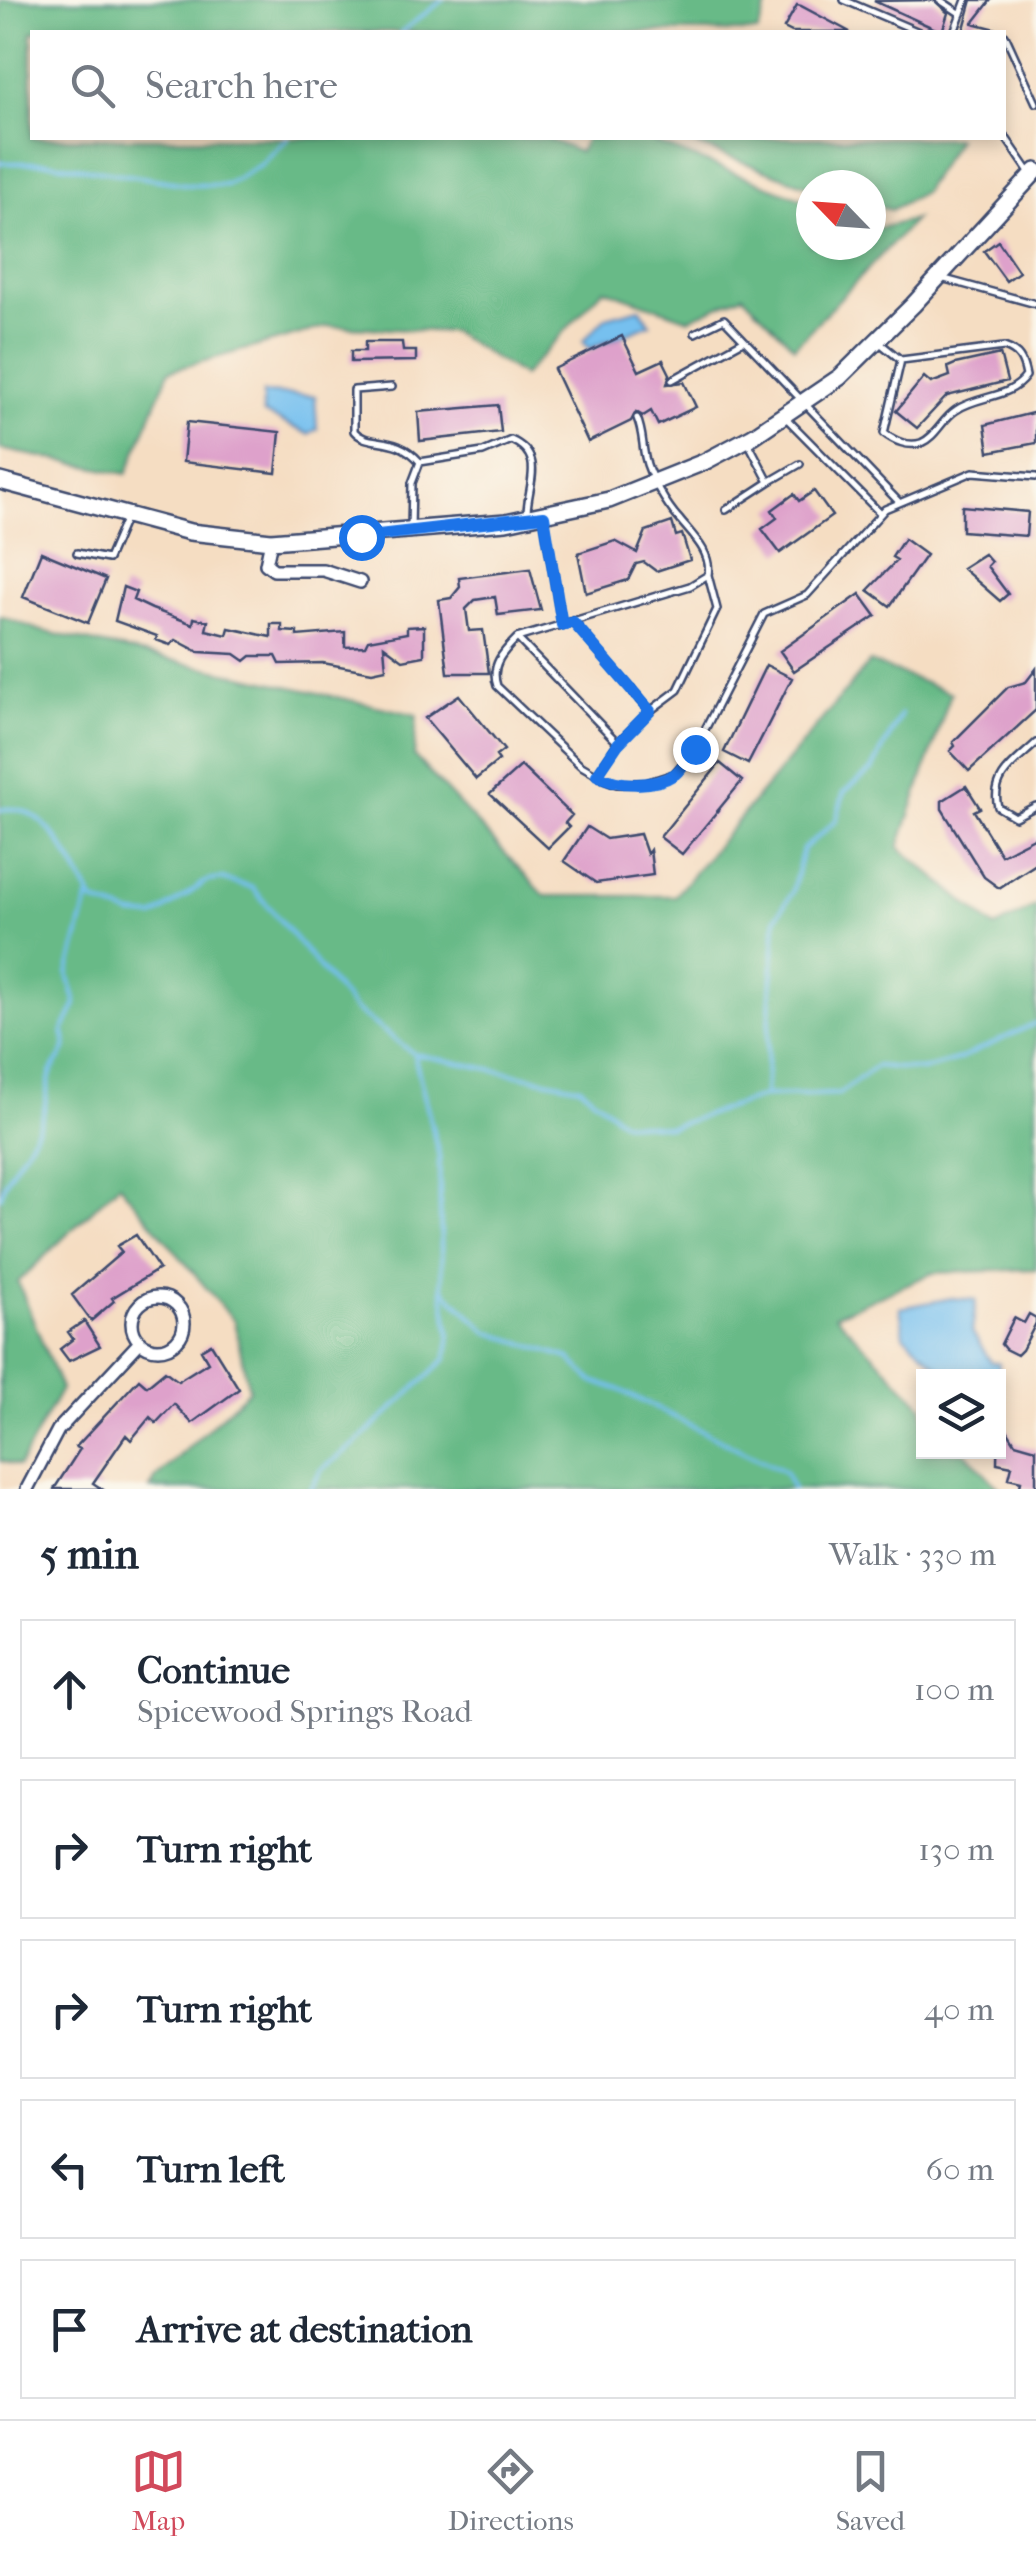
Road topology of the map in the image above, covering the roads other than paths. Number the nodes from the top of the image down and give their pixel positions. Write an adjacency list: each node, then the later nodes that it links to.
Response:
1 (844, 0): 5 (lane)
2 (940, 0): 4 (lane)
3 (966, 0): 4 (lane)
4 (961, 14): 6 (lane)
5 (914, 30)
6 (955, 30)
7 (1006, 37): 8 (lane)
8 (1036, 103)
9 (1006, 138): 10 (lane)
10 (1034, 174): 11 (main road)
11 (938, 277): 12 (lane); 15 (main road)
12 (1036, 304)
13 (695, 333): 14 (lane)
14 (743, 340): 17 (lane); 19 (lane)
15 (878, 342): 16 (lane); 19 (main road)
16 (901, 360): 16 (lane)
17 (672, 380)
18 (392, 387): 23 (lane)
19 (801, 404): 20 (main road); 29 (lane)
20 (784, 416): 22 (main road); 31 (lane)
21 (637, 418): 28 (lane)
22 (747, 439): 27 (lane); 28 (main road)
23 (420, 462): 33 (lane); 34 (lane)
24 (800, 464): 27 (lane)
25 (1036, 477): 29 (lane)
26 (0, 481): 32 (main road)
27 (770, 482): 30 (lane)
28 (658, 484): 33 (main road); 37 (lane)
29 (898, 501): 31 (lane)
30 (726, 510)
31 (881, 514): 45 (lane)
32 (126, 516): 35 (main road); 36 (lane)
33 (536, 518): 34 (main road); 40 (lane)
34 (411, 532): 35 (main road)
35 (271, 541): 38 (street)
36 (77, 553)
37 (708, 575): 39 (lane); 42 (lane)
38 (360, 582)
39 (573, 622): 40 (lane); 42 (lane)
40 (562, 625): 41 (lane)
41 (517, 638): 44 (lane); 45 (lane)
42 (650, 711): 44 (lane)
43 (1036, 743): 46 (lane)
44 (618, 744): 45 (lane)
45 (597, 775)
46 (1036, 806)
47 (140, 1342): 47 (street); 48 (street)
48 (27, 1489)

